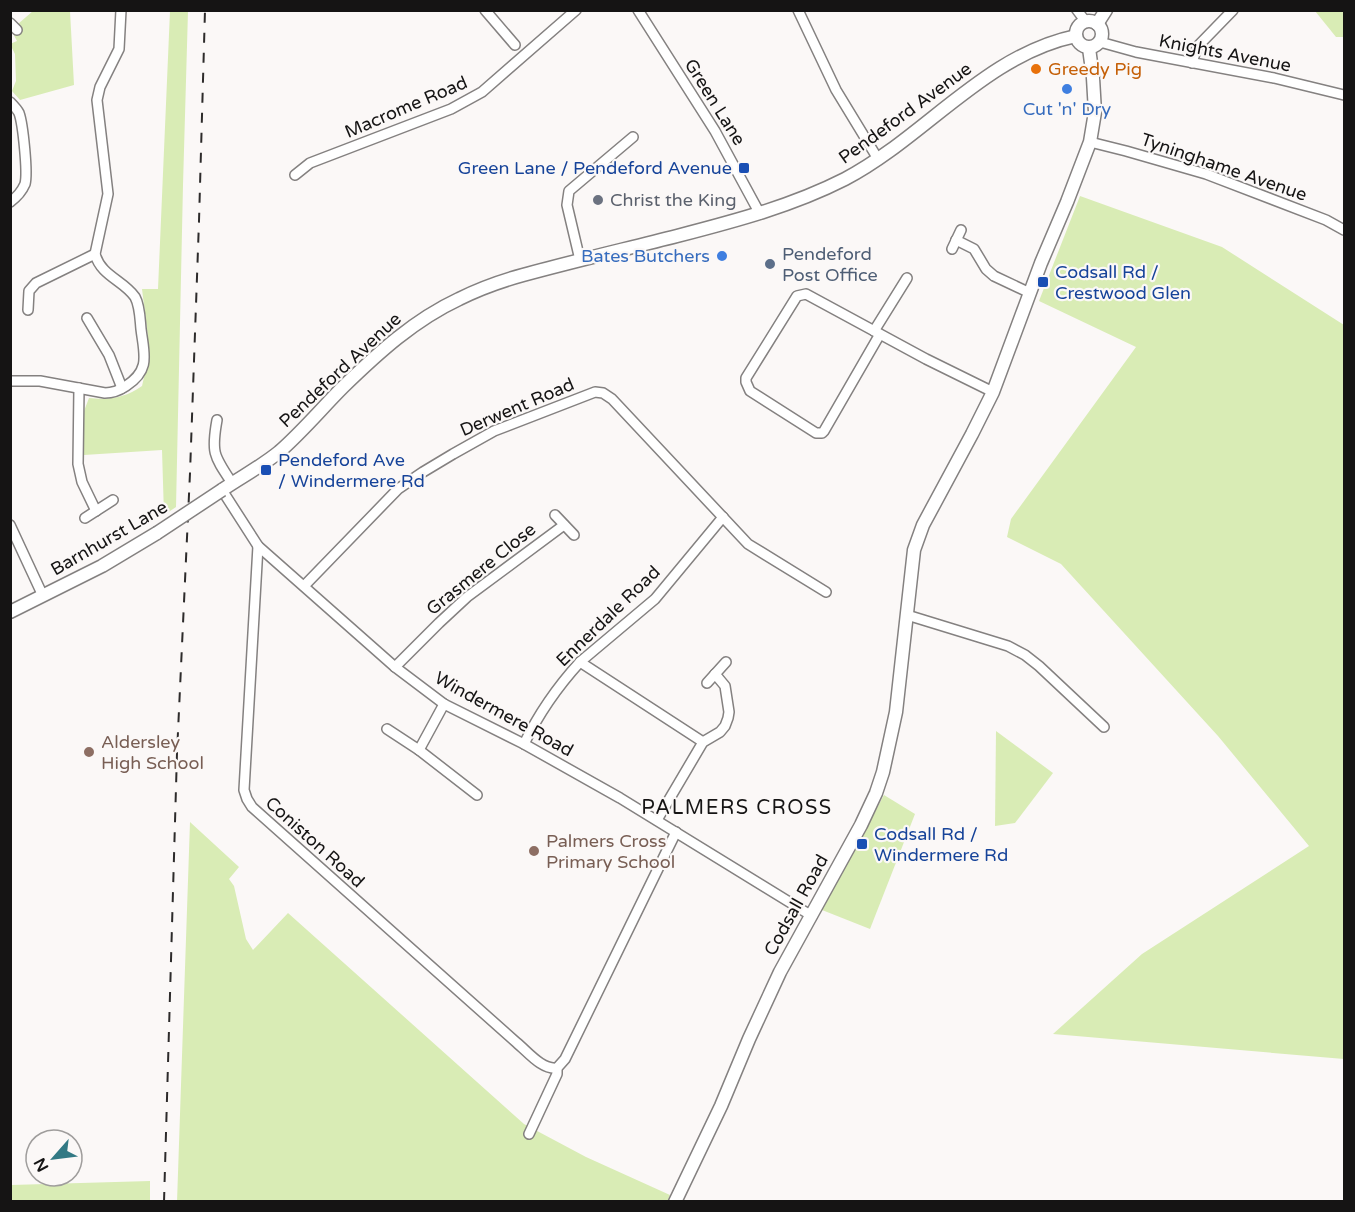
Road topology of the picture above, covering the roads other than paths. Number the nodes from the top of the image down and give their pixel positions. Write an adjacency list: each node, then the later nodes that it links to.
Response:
1 (121, 10): 25 (street)
2 (485, 10): 12 (street)
3 (576, 10): 9 (street, Macrome Road)
4 (638, 10): 22 (street, Green Lane)
5 (798, 10): 19 (street)
6 (1077, 10): 10 (street)
7 (1106, 10): 10 (street)
8 (1233, 10): 14 (street)
9 (564, 15): 20 (street, Macrome Road)
10 (1091, 23): 11 (street); 13 (street)
11 (1076, 36): 13 (street); 19 (street, Pendeford Avenue)
12 (515, 45)
13 (1095, 45): 14 (street, Knights Avenue); 18 (street, Codsall Road)
14 (1192, 63): 15 (street, Knights Avenue)
15 (1344, 95)
16 (10, 102): 21 (street)
17 (633, 137): 26 (street)
18 (1090, 142): 24 (street, Tyninghame Avenue); 28 (street, Codsall Road)
19 (878, 159): 22 (street, Pendeford Avenue)
20 (295, 175)
21 (10, 202)
22 (760, 214): 26 (street, Pendeford Avenue)
23 (961, 230): 28 (street)
24 (1344, 230)
25 (95, 254): 29 (street); 34 (street)
26 (580, 260): 37 (street, Pendeford Avenue)
27 (907, 278): 31 (street)
28 (1030, 293): 35 (street, Codsall Road)
29 (28, 310)
30 (87, 318): 34 (street)
31 (877, 332): 31 (street); 35 (street)
32 (10, 381): 33 (street)
33 (79, 388): 34 (street); 39 (street)
34 (122, 388)
35 (993, 392): 51 (street, Codsall Road)
36 (217, 420): 37 (street, Windermere Road)
37 (227, 486): 46 (street, Windermere Road); 49 (street, Barnhurst Lane, bridge)
38 (113, 500): 39 (street)
39 (96, 511): 41 (street)
40 (555, 515): 44 (street, Grasmere Close)
41 (85, 518)
42 (723, 518): 47 (street, Derwent Road); 48 (street, Derwent Road); 52 (street, Ennerdale Road)
43 (10, 525): 49 (street)
44 (564, 525): 45 (street, Grasmere Close); 54 (street, Grasmere Close)
45 (574, 535)
46 (258, 546): 47 (street, Windermere Road); 67 (street, Coniston Road)
47 (304, 586): 54 (street, Windermere Road)
48 (826, 592)
49 (43, 596): 50 (street, Barnhurst Lane)
50 (10, 612)
51 (907, 615): 58 (street); 66 (street, Codsall Road)
52 (580, 662): 60 (street); 61 (street, Ennerdale Road)
53 (726, 662): 55 (street)
54 (395, 668): 57 (street, Windermere Road)
55 (715, 674): 56 (street); 60 (street)
56 (707, 683)
57 (444, 704): 61 (street, Windermere Road); 62 (street)
58 (1104, 727)
59 (387, 729): 62 (street)
60 (704, 742): 64 (street)
61 (524, 744): 64 (street, Windermere Road)
62 (419, 750): 63 (street)
63 (477, 795)
64 (657, 820): 65 (street, Windermere Road)
65 (676, 832): 66 (street, Windermere Road); 67 (street)
66 (812, 916): 69 (street, Codsall Road)
67 (557, 1068): 68 (street)
68 (529, 1134)
69 (675, 1202)

